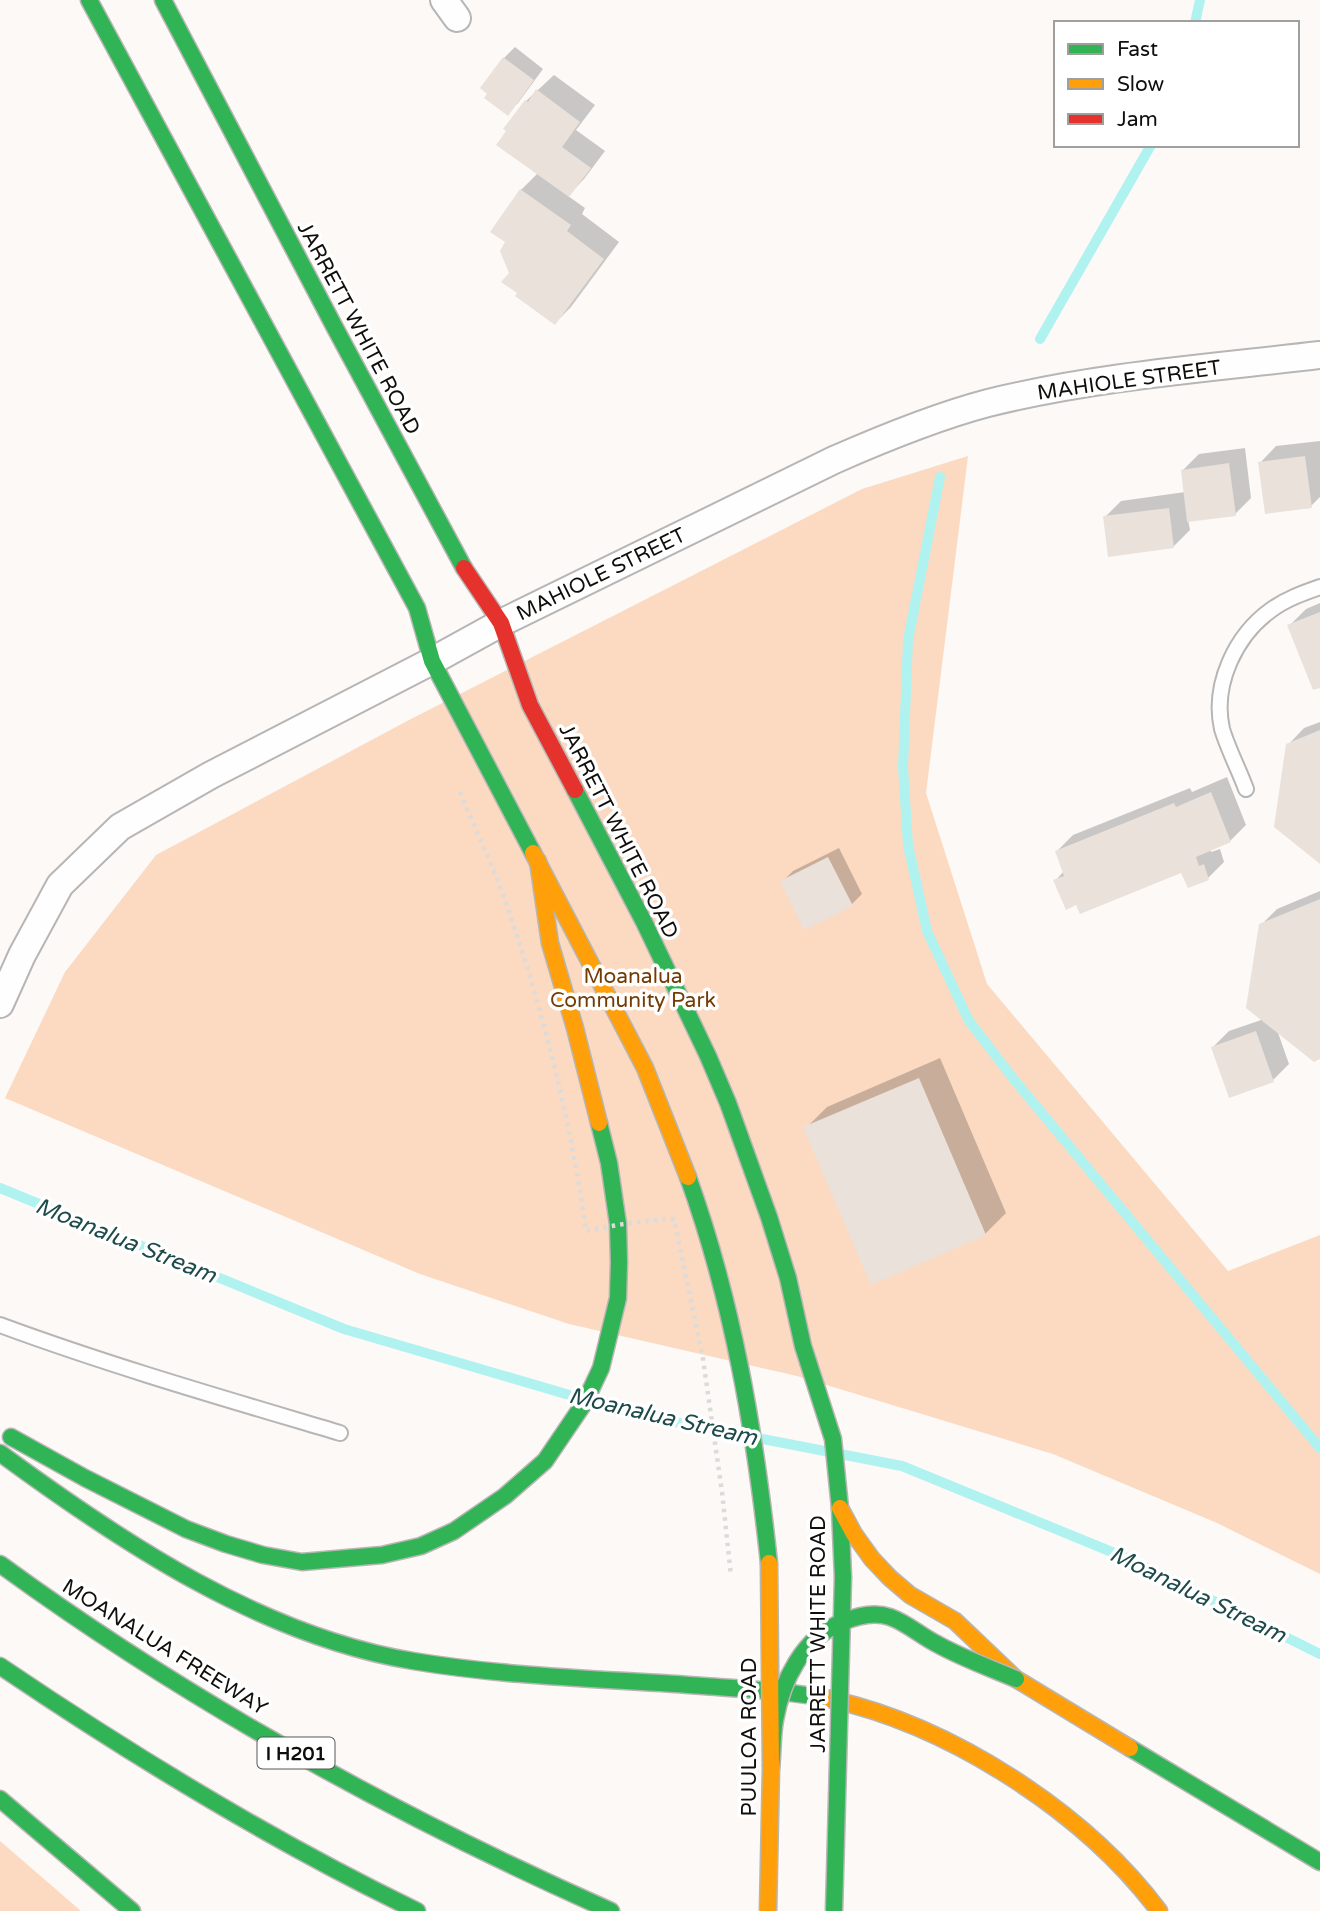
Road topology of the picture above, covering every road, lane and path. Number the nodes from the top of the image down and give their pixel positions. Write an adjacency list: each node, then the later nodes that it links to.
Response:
1 (89, 0): 6 (main road)
2 (163, 0): 5 (main road, JARRETT WHITE ROAD)
3 (1320, 355): 5 (street, MAHIOLE STREET)
4 (1320, 587): 7 (lane)
5 (501, 623): 6 (street, MAHIOLE STREET); 16 (main road, JARRETT WHITE ROAD)
6 (432, 661): 9 (main road); 10 (street, MAHIOLE STREET)
7 (1246, 789)
8 (460, 792): 11 (path, bridge)
9 (538, 861): 11 (main road); 22 (main road, PUULOA ROAD, bridge)
10 (0, 1004)
11 (618, 1224): 13 (main road); 18 (path, bridge)
12 (0, 1325): 14 (lane)
13 (0, 1431)
14 (340, 1433)
15 (0, 1453): 30 (main road, bridge)
16 (840, 1508): 19 (main road, JARRETT WHITE ROAD, bridge); 21 (main road)
17 (0, 1564): 27 (main road, MOANALUA FREEWAY / I H201)
18 (732, 1587)
19 (841, 1621): 21 (main road, bridge); 22 (main road, bridge); 29 (main road, JARRETT WHITE ROAD, bridge)
20 (0, 1666): 26 (main road)
21 (1016, 1679): 24 (main road)
22 (771, 1768): 28 (main road, PUULOA ROAD, bridge)
23 (0, 1799): 25 (main road)
24 (1320, 1861)
25 (132, 1911)
26 (417, 1911)
27 (611, 1911)
28 (768, 1911)
29 (834, 1911)
30 (1159, 1911)

